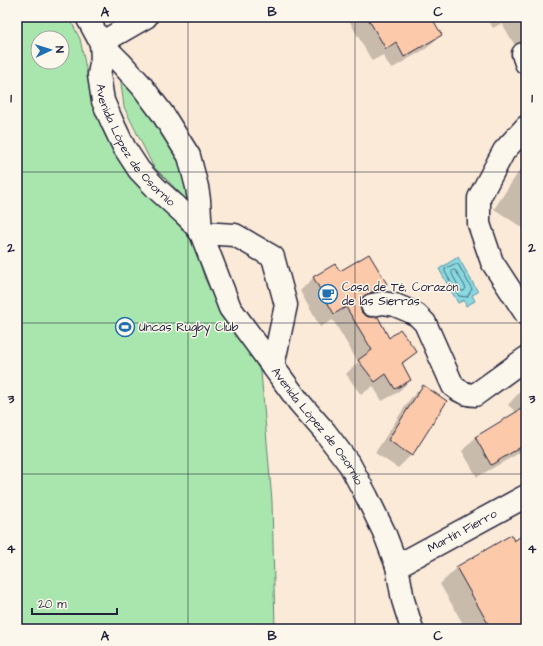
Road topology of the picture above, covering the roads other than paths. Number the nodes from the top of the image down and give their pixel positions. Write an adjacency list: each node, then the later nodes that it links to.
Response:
1 (87, 17): 3 (street, Avenida López de Osornio)
2 (146, 17): 3 (street)
3 (101, 43): 5 (street, Avenida López de Osornio); 5 (street, Avenida López de Osornio)
4 (526, 127): 7 (street)
5 (201, 233): 9 (street, Avenida López de Osornio); 9 (street)
6 (372, 305): 8 (street)
7 (526, 314)
8 (526, 358)
9 (273, 366): 11 (street, Avenida López de Osornio)
10 (526, 496): 11 (street, Martín Fierro)
11 (398, 566): 12 (street, Avenida López de Osornio)
12 (412, 629)

